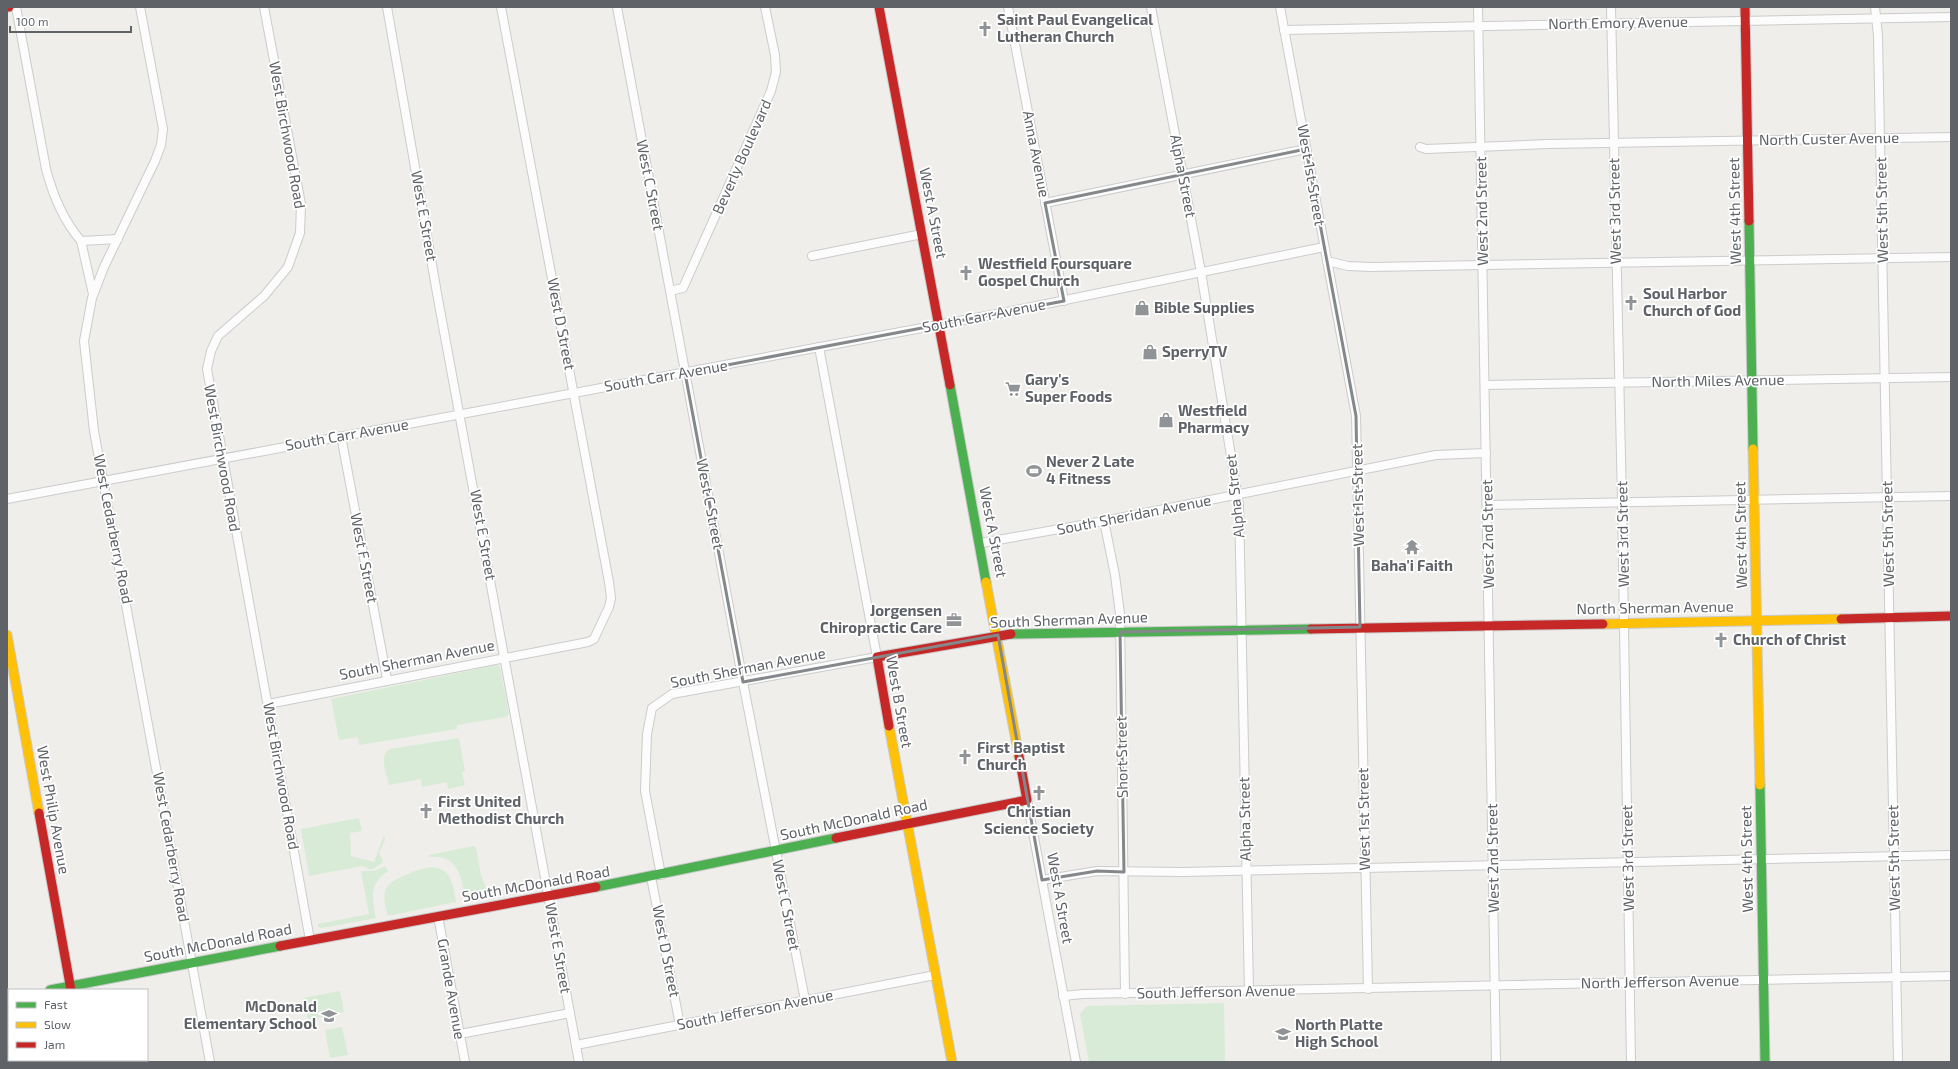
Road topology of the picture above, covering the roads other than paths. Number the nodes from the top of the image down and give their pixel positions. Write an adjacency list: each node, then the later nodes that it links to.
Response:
1 (16, 7): 33 (street)
2 (140, 7): 32 (street, West Cedarberry Road)
3 (264, 7): 58 (street, West Birchwood Road)
4 (386, 7): 55 (street, West E Street)
5 (501, 7): 54 (street, West D Street)
6 (617, 7): 43 (street, West C Street)
7 (765, 7): 43 (street, Beverly Boulevard)
8 (880, 7): 31 (street, West A Street)
9 (1008, 7): 30 (street, Anna Avenue)
10 (1151, 7): 29 (street, Alpha Street)
11 (1280, 7): 21 (street, West 1st Street)
12 (1478, 7): 20 (street, West 2nd Street)
13 (1611, 7): 19 (street, West 3rd Street)
14 (1745, 7): 18 (street, West 4th Street)
15 (1875, 7): 17 (street, West 5th Street)
16 (1951, 16): 17 (street, North Emory Avenue)
17 (1876, 17): 18 (street, North Emory Avenue); 23 (street, West 5th Street)
18 (1745, 20): 19 (street, North Emory Avenue); 24 (street, West 4th Street)
19 (1611, 23): 20 (street, North Emory Avenue); 25 (street, West 3rd Street)
20 (1478, 25): 21 (street, North Emory Avenue); 26 (street, West 2nd Street)
21 (1284, 30): 28 (street, West 1st Street)
22 (1951, 136): 23 (street, North Custer Avenue)
23 (1880, 138): 24 (street, North Custer Avenue); 37 (street, West 5th Street)
24 (1748, 141): 25 (street, North Custer Avenue); 38 (street, West 4th Street)
25 (1614, 143): 26 (street, North Custer Avenue); 40 (street, West 3rd Street)
26 (1480, 146): 27 (street, North Custer Avenue); 41 (street, West 2nd Street)
27 (1420, 147)
28 (1306, 149): 29 (street); 34 (street, West 1st Street)
29 (1182, 174): 30 (street); 42 (street, Alpha Street)
30 (1045, 203): 45 (street, Anna Avenue)
31 (922, 234): 35 (street); 46 (street, West A Street)
32 (118, 239): 33 (street); 44 (street, West Cedarberry Road)
33 (81, 241): 44 (street)
34 (1324, 247): 39 (street, West 1st Street); 42 (street, South Carr Avenue)
35 (812, 256)
36 (1951, 257): 37 (street)
37 (1882, 258): 38 (street); 50 (street, West 5th Street)
38 (1750, 260): 40 (street); 51 (street, West 4th Street)
39 (1327, 261): 41 (street); 59 (street, West 1st Street)
40 (1616, 262): 41 (street); 52 (street, West 3rd Street)
41 (1483, 264): 53 (street, West 2nd Street)
42 (1201, 272): 45 (street, South Carr Avenue); 61 (street, Alpha Street)
43 (670, 291): 48 (street, West C Street)
44 (93, 294): 60 (street, West Cedarberry Road)
45 (1064, 301): 46 (street, South Carr Avenue)
46 (940, 325): 47 (street, South Carr Avenue); 69 (street, West A Street)
47 (819, 348): 48 (street, South Carr Avenue); 82 (street, West B Street)
48 (686, 373): 54 (street, South Carr Avenue); 84 (street, West C Street)
49 (1951, 377): 50 (street, North Miles Avenue)
50 (1885, 378): 51 (street, North Miles Avenue); 63 (street, West 5th Street)
51 (1752, 380): 52 (street, North Miles Avenue); 65 (street, West 4th Street)
52 (1619, 383): 53 (street, North Miles Avenue); 66 (street, West 3rd Street)
53 (1485, 385): 57 (street, West 2nd Street)
54 (574, 393): 55 (street, South Carr Avenue); 80 (street, West D Street)
55 (461, 414): 56 (street, South Carr Avenue); 81 (street, West E Street)
56 (341, 436): 58 (street, South Carr Avenue); 83 (street, West F Street)
57 (1486, 453): 59 (street, South Sheridan Avenue); 67 (street, West 2nd Street)
58 (222, 458): 60 (street, South Carr Avenue); 85 (street, West Birchwood Road)
59 (1358, 470): 61 (street, South Sheridan Avenue); 75 (street, West 1st Street)
60 (104, 480): 64 (street, South Carr Avenue); 103 (street, West Cedarberry Road)
61 (1237, 494): 68 (street, South Sheridan Avenue); 76 (street, Alpha Street)
62 (1951, 496): 63 (street)
63 (1888, 497): 65 (street); 71 (street, West 5th Street)
64 (7, 499)
65 (1755, 499): 66 (street); 72 (street, West 4th Street)
66 (1622, 502): 67 (street); 73 (street, West 3rd Street)
67 (1487, 505): 74 (street, West 2nd Street)
68 (1104, 521): 69 (street, South Sheridan Avenue); 77 (street, Short Street)
69 (981, 543): 79 (street, West A Street)
70 (1951, 616): 71 (street, North Sherman Avenue)
71 (1890, 617): 72 (street, North Sherman Avenue); 89 (street, West 5th Street)
72 (1757, 619): 73 (street, North Sherman Avenue); 91 (street, West 4th Street)
73 (1624, 623): 74 (street, North Sherman Avenue); 92 (street, West 3rd Street)
74 (1489, 626): 75 (street, North Sherman Avenue); 93 (street, West 2nd Street)
75 (1360, 627): 76 (street, South Sherman Avenue); 94 (street, West 1st Street)
76 (1242, 630): 77 (street, South Sherman Avenue); 95 (street, Alpha Street)
77 (1120, 632): 79 (street, South Sherman Avenue); 96 (street, Short Street)
78 (7, 635): 110 (street, West Philip Avenue)
79 (998, 635): 82 (street, South Sherman Avenue); 86 (street, West A Street)
80 (594, 639): 81 (street, South Sherman Avenue)
81 (505, 657): 83 (street, South Sherman Avenue); 100 (street, West E Street)
82 (877, 658): 84 (street, South Sherman Avenue); 87 (street, West B Street)
83 (387, 679): 85 (street, South Sherman Avenue)
84 (743, 682): 88 (street, West C Street); 97 (street, South Sherman Avenue)
85 (268, 704): 102 (street, West Birchwood Road)
86 (1027, 800): 87 (street, South McDonald Road); 99 (street, West A Street)
87 (906, 823): 88 (street, South McDonald Road); 104 (street, West B Street)
88 (775, 850): 97 (street, South McDonald Road); 116 (street, West C Street)
89 (1895, 855): 90 (street); 91 (street); 106 (street, West 5th Street)
90 (1951, 855)
91 (1762, 860): 92 (street); 107 (street, West 4th Street)
92 (1628, 862): 93 (street); 108 (street, West 3rd Street)
93 (1493, 864): 94 (street); 109 (street, West 2nd Street)
94 (1366, 867): 95 (street); 112 (street, West 1st Street)
95 (1246, 870): 96 (street); 113 (street, Alpha Street)
96 (1124, 872): 99 (street); 114 (street, Short Street)
97 (661, 875): 98 (street, South McDonald Road)
98 (651, 877): 100 (street, South McDonald Road); 118 (street, West D Street)
99 (1042, 880): 115 (street, West A Street)
100 (549, 896): 101 (street, South McDonald Road); 117 (street, West E Street)
101 (438, 916): 102 (street, South McDonald Road); 119 (street, Grande Avenue)
102 (310, 940): 103 (street, South McDonald Road)
103 (192, 962): 110 (street, South McDonald Road); 121 (street, West Cedarberry Road)
104 (935, 975): 116 (street, South Jefferson Avenue); 124 (street, West B Street)
105 (1951, 976): 106 (street, North Jefferson Avenue)
106 (1896, 977): 107 (street, North Jefferson Avenue); 129 (street, West 5th Street)
107 (1764, 980): 108 (street, North Jefferson Avenue); 128 (street, West 4th Street)
108 (1630, 982): 109 (street, North Jefferson Avenue); 127 (street, West 3rd Street)
109 (1495, 986): 112 (street, North Jefferson Avenue); 126 (street, West 2nd Street)
110 (71, 988): 111 (street, South McDonald Road)
111 (60, 989)
112 (1368, 989): 113 (street, South Jefferson Avenue)
113 (1249, 991): 114 (street, South Jefferson Avenue)
114 (1125, 994): 115 (street, South Jefferson Avenue)
115 (1063, 996): 125 (street, West A Street)
116 (805, 1000): 118 (street, South Jefferson Avenue)
117 (570, 1013): 119 (street); 120 (street, West E Street)
118 (680, 1025): 120 (street, South Jefferson Avenue)
119 (460, 1034): 122 (street, Grande Avenue)
120 (576, 1045): 123 (street, West E Street)
121 (210, 1062)
122 (464, 1062)
123 (579, 1062)
124 (952, 1062)
125 (1076, 1062)
126 (1496, 1062)
127 (1631, 1062)
128 (1765, 1062)
129 (1898, 1062)

